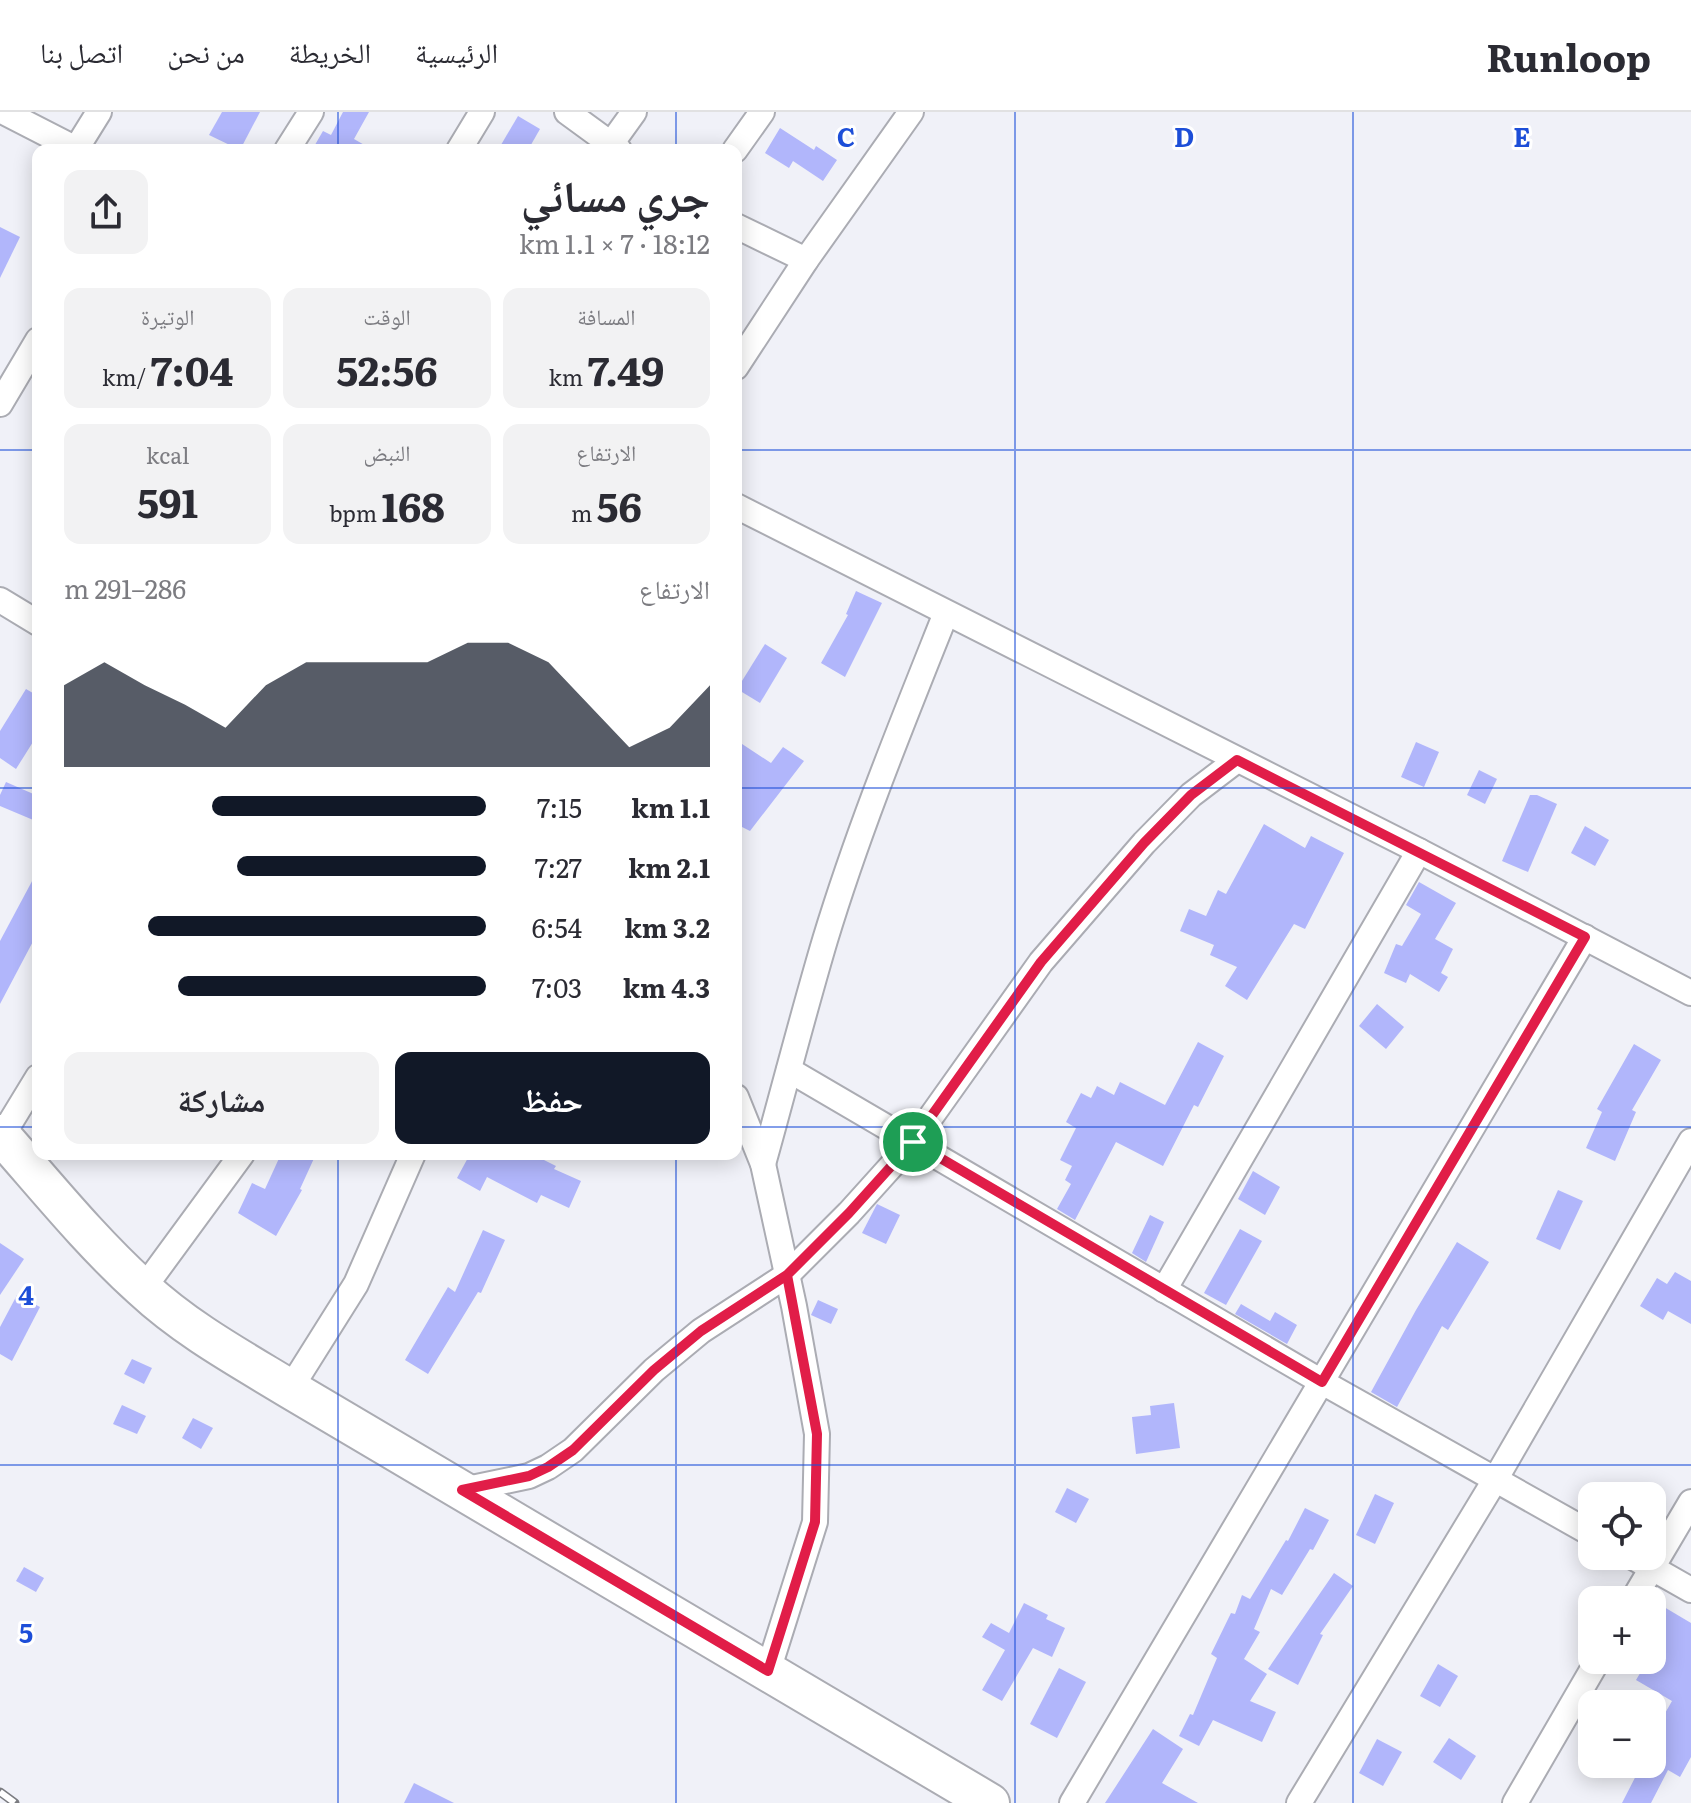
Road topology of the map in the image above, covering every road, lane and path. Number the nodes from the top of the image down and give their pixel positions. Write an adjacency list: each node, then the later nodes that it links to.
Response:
1 (4, 112): 9 (street)
2 (99, 112): 10 (street)
3 (311, 112): 11 (street)
4 (482, 112): 12 (street)
5 (567, 112): 13 (street)
6 (634, 112): 14 (street)
7 (762, 112): 15 (street)
8 (911, 112): 17 (street)
9 (65, 144)
10 (80, 144)
11 (291, 144)
12 (463, 144)
13 (611, 144)
14 (617, 144)
15 (739, 144)
16 (742, 229): 17 (street)
17 (806, 260): 19 (street)
18 (32, 350): 20 (street)
19 (742, 358)
20 (0, 404)
21 (742, 509): 23 (street)
22 (0, 600): 24 (street)
23 (946, 613): 25 (street); 29 (street)
24 (32, 619)
25 (1237, 760): 26 (street); 34 (street)
26 (1419, 851): 27 (street); 40 (street)
27 (1585, 937): 28 (street); 41 (street)
28 (1691, 993)
29 (789, 1070): 34 (street); 37 (street)
30 (32, 1086): 32 (street)
31 (742, 1112): 37 (street)
32 (1, 1135): 39 (main road)
33 (1691, 1141): 43 (street)
34 (913, 1142): 38 (street); 40 (street)
35 (238, 1160): 39 (street)
36 (410, 1160): 42 (street)
37 (763, 1164): 38 (street)
38 (787, 1275): 44 (street); 50 (street)
39 (143, 1289): 42 (main road)
40 (1164, 1290): 41 (street)
41 (1322, 1382): 43 (street); 53 (street)
42 (290, 1389): 44 (main road)
43 (1495, 1480): 46 (street); 54 (street)
44 (462, 1490): 50 (main road)
45 (1691, 1502): 47 (street)
46 (1578, 1526)
47 (1666, 1532)
48 (1655, 1570): 49 (street)
49 (1691, 1590)
50 (768, 1671): 52 (main road)
51 (1590, 1674): 55 (street)
52 (990, 1803)
53 (1072, 1803)
54 (1299, 1803)
55 (1515, 1803)

